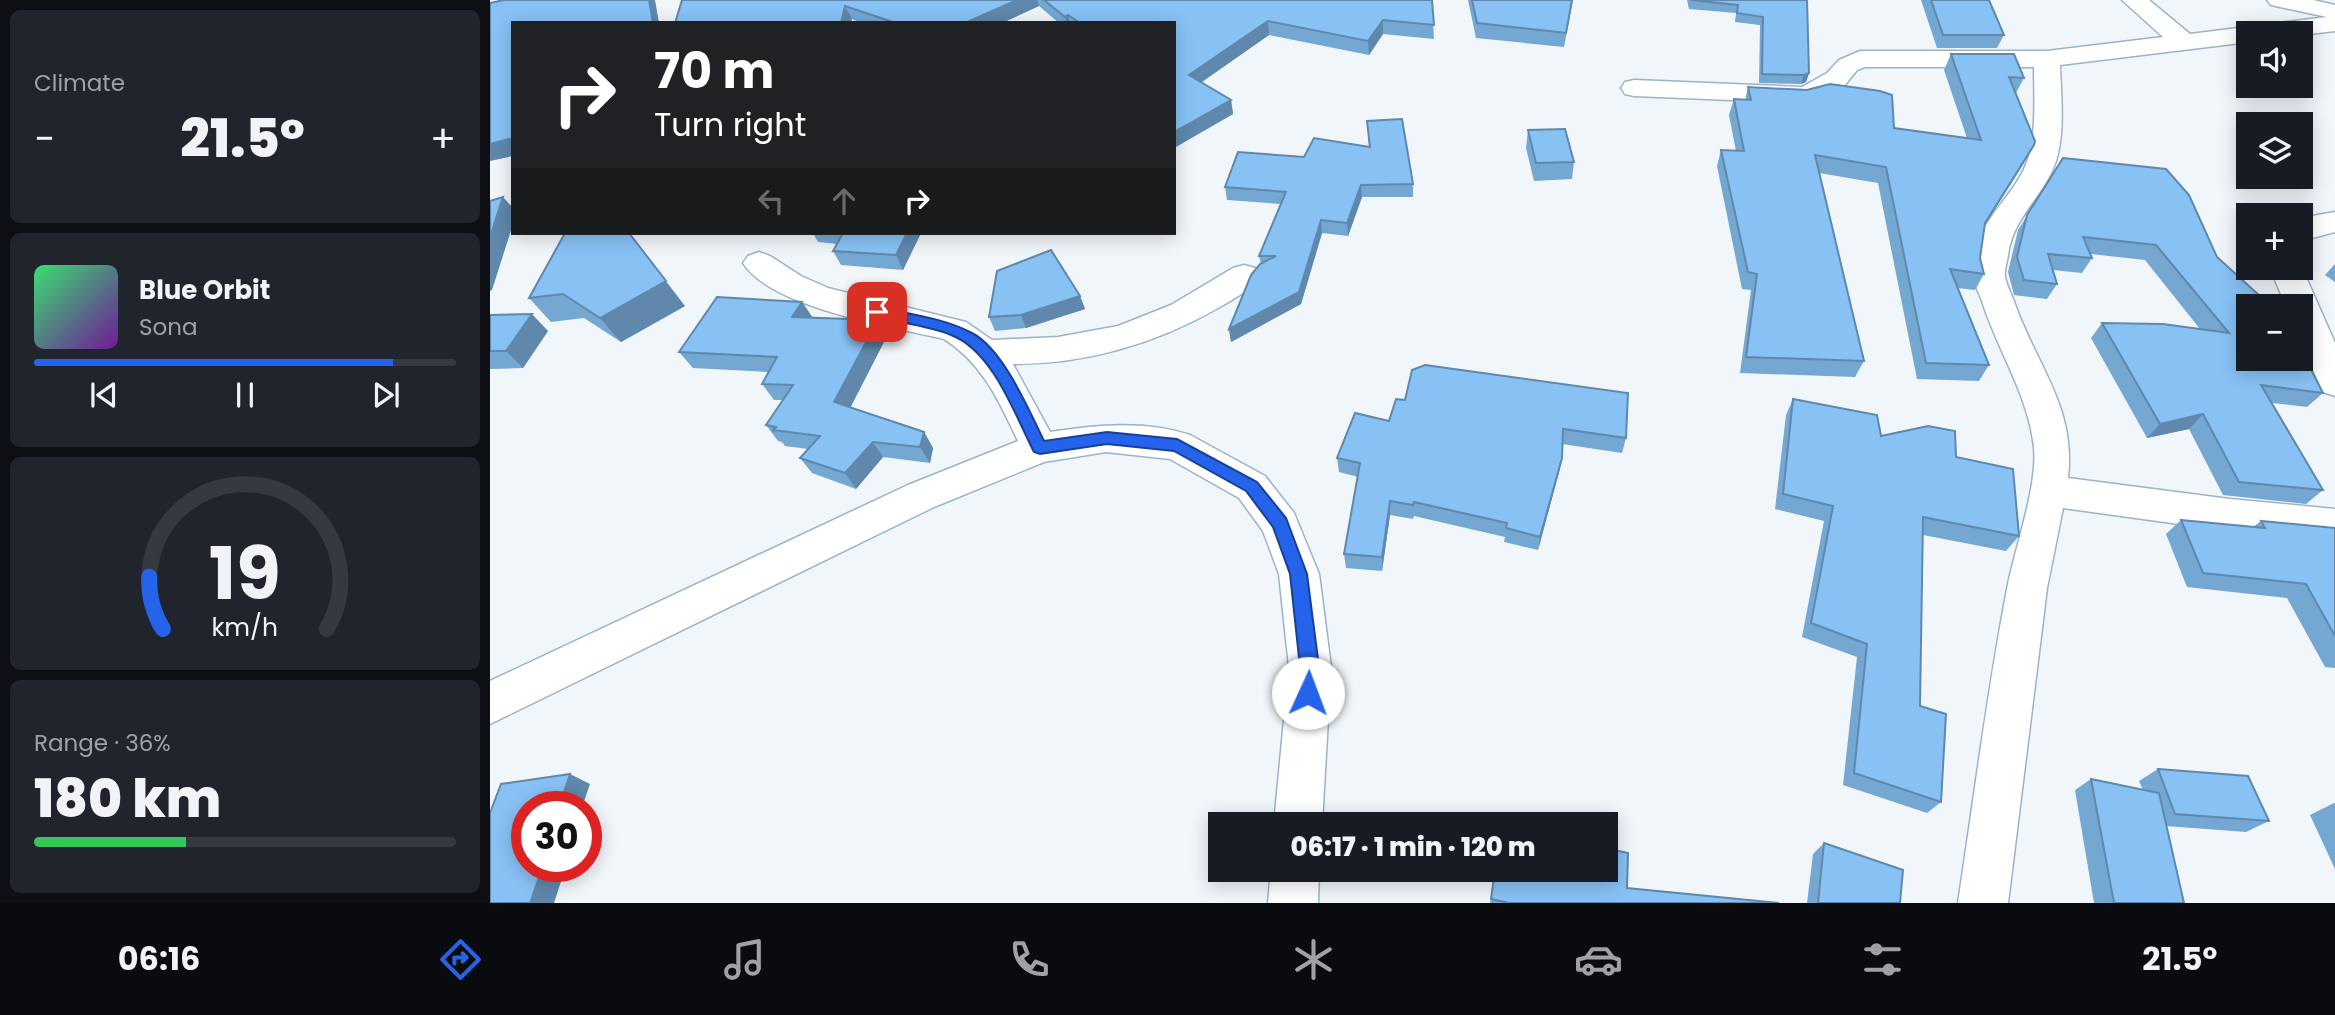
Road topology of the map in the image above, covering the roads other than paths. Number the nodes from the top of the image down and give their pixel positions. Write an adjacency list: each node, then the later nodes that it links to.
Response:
1 (2134, 0): 7 (street)
2 (2279, 0): 3 (street)
3 (2335, 12)
4 (2335, 24): 5 (street)
5 (2313, 26)
6 (2236, 35): 7 (street)
7 (2183, 41): 8 (street)
8 (2047, 60): 9 (street); 18 (street)
9 (1634, 88)
10 (2335, 222): 11 (street)
11 (2313, 226)
12 (759, 263): 15 (street)
13 (1244, 275): 15 (street)
14 (2291, 280): 16 (street)
15 (986, 352): 17 (street)
16 (2335, 383)
17 (1040, 448): 20 (street); 21 (street)
18 (2048, 491): 19 (street); 24 (street)
19 (2335, 525)
20 (490, 703)
21 (1299, 812)
22 (1294, 882): 23 (street)
23 (1293, 903)
24 (1983, 903)

